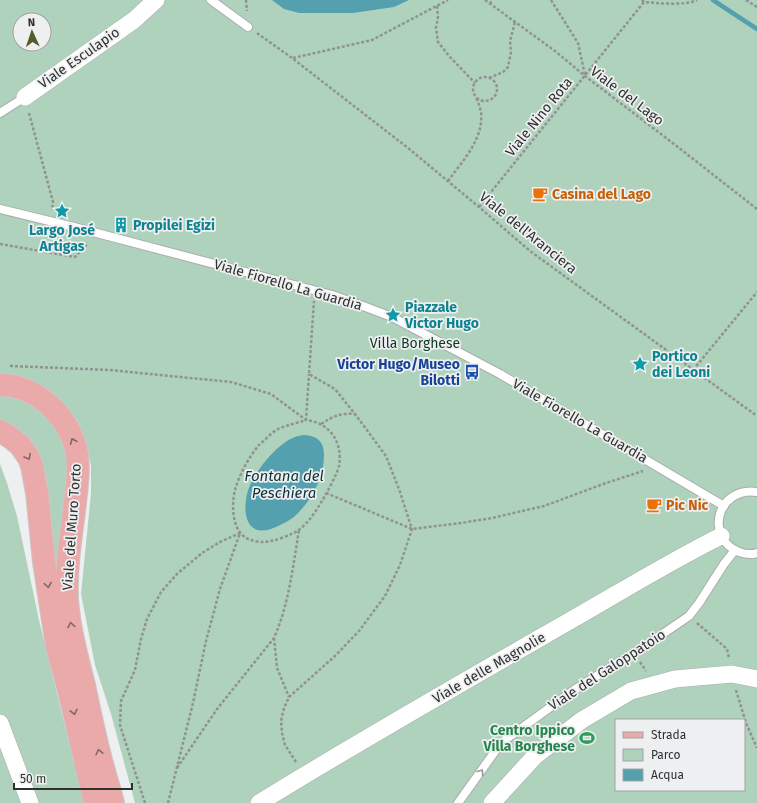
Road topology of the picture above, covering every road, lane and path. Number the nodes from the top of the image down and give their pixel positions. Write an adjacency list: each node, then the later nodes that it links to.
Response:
1 (156, 0): 20 (street, Viale Esculapio)
2 (211, 0): 15 (lane)
3 (246, 0): 15 (path)
4 (448, 0): 12 (path)
5 (485, 0): 11 (path, Viale del Lago)
6 (492, 0): 11 (path)
7 (550, 0): 17 (path)
8 (697, 0): 10 (path)
9 (746, 0): 13 (path)
10 (643, 1): 17 (path, Viale Nino Rota)
11 (490, 4): 14 (path, Viale del Lago)
12 (436, 6): 16 (path); 19 (path)
13 (757, 7)
14 (515, 22): 17 (path, Viale del Lago); 18 (path)
15 (248, 27): 16 (path)
16 (292, 58): 23 (path, Viale dell'Aranciera)
17 (585, 76): 24 (path, Viale Nino Rota); 26 (path, Viale del Lago)
18 (489, 78): 19 (path); 21 (path)
19 (475, 83): 21 (path)
20 (25, 97): 22 (lane, Viale Esculapio); 27 (path)
21 (476, 97): 23 (path)
22 (0, 113)
23 (448, 181): 24 (path, Viale dell'Aranciera)
24 (479, 207): 32 (path, Viale dell'Aranciera)
25 (0, 209): 27 (lane, Viale Fiorello La Guardia)
26 (757, 209)
27 (51, 222): 30 (lane, Viale Fiorello La Guardia)
28 (90, 241): 29 (path)
29 (0, 244)
30 (315, 290): 33 (path); 40 (lane, Viale Fiorello La Guardia)
31 (757, 292): 32 (path)
32 (693, 370): 36 (path, Viale dell'Aranciera)
33 (310, 374): 35 (path); 37 (path)
34 (4, 375): 37 (path); 60 (main road, Viale del Muro Torto, one-way to 34)
35 (355, 414): 38 (path); 44 (path)
36 (757, 416)
37 (306, 420): 38 (path); 46 (path)
38 (321, 424): 42 (path)
39 (0, 431): 59 (main road, Viale del Muro Torto, one-way to 59)
40 (656, 466): 43 (lane, Viale Fiorello La Guardia); 44 (path)
41 (757, 492): 43 (lane)
42 (326, 493): 44 (path); 45 (path)
43 (724, 506): 47 (lane)
44 (412, 529): 54 (path)
45 (299, 530): 46 (path); 50 (path)
46 (240, 533): 56 (path); 61 (path)
47 (721, 536): 48 (lane); 57 (street, Viale delle Magnolie)
48 (735, 550): 49 (lane); 51 (lane, Viale del Galoppatoio)
49 (757, 553)
50 (274, 638): 54 (path); 56 (path)
51 (634, 653): 53 (path); 64 (lane, Viale del Galoppatoio, one-way to 51)
52 (757, 679): 53 (street)
53 (655, 684): 65 (street)
54 (289, 697): 57 (path)
55 (0, 723): 58 (street)
56 (176, 769): 62 (path)
57 (304, 775): 63 (street, Viale delle Magnolie)
58 (30, 803)
59 (95, 803)
60 (113, 803)
61 (145, 803)
62 (168, 803)
63 (259, 803)
64 (458, 803)
65 (492, 803)

